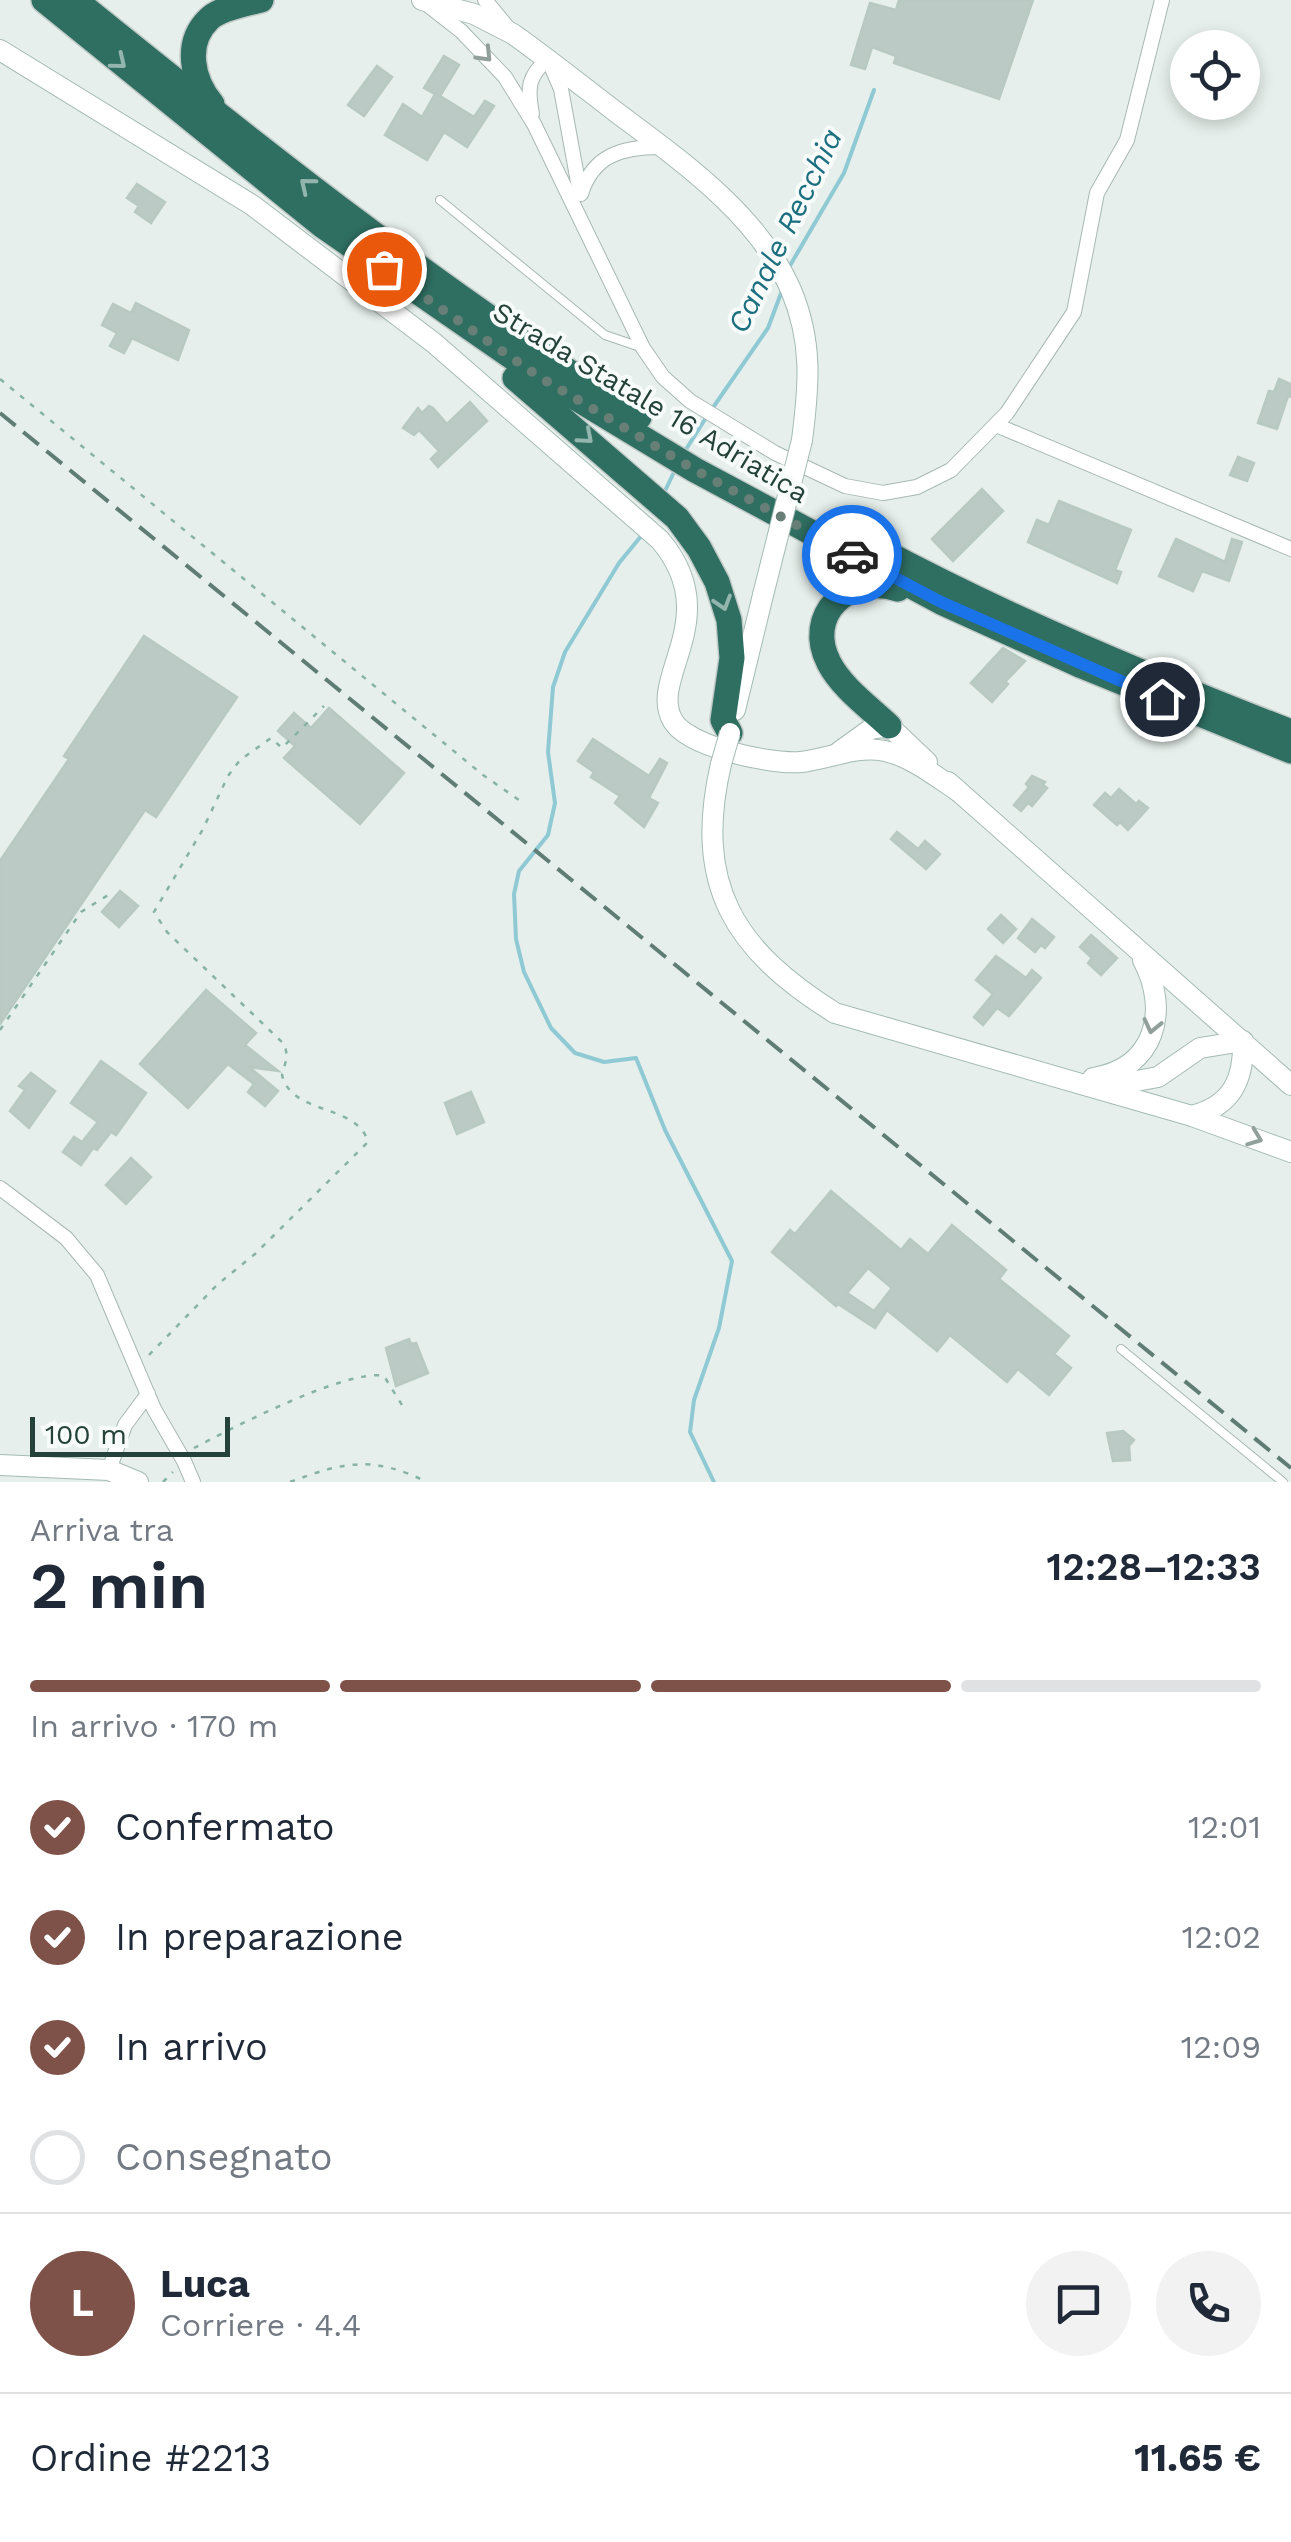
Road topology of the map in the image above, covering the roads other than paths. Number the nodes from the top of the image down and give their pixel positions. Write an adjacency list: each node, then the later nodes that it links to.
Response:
1 (75, 0): 10 (highway, Strada Statale 16 Adriatica)
2 (261, 0): 10 (highway)
3 (421, 0): 7 (main road); 11 (street, one-way to 11)
4 (485, 0): 7 (street)
5 (1162, 0): 18 (street)
6 (44, 1): 15 (highway, Strada Statale 16 Adriatica, one-way to 15)
7 (513, 34): 9 (main road)
8 (0, 50): 28 (main road)
9 (548, 58): 11 (street); 12 (main road); 13 (street)
10 (228, 123): 19 (highway, Strada Statale 16 Adriatica, one-way to 10)
11 (534, 124): 16 (street)
12 (663, 147): 13 (street); 25 (main road, bridge)
13 (580, 193): 16 (street)
14 (440, 200): 17 (lane)
15 (323, 226): 19 (highway, Strada Statale 16 Adriatica); 25 (highway, one-way to 25)
16 (590, 234): 17 (street)
17 (643, 348): 18 (street)
18 (996, 425): 21 (street)
19 (670, 446): 20 (highway, Strada Statale 16 Adriatica)
20 (699, 462): 22 (highway, Strada Statale 16 Adriatica); 24 (highway, Strada Statale 16 Adriatica)
21 (1291, 548)
22 (941, 602): 23 (highway); 27 (highway, Strada Statale 16 Adriatica)
23 (889, 726): 26 (main road); 28 (main road); 29 (main road)
24 (1291, 732)
25 (730, 733): 32 (main road, bridge)
26 (867, 749): 28 (main road); 29 (main road)
27 (1291, 750)
28 (836, 754)
29 (958, 791): 30 (main road)
30 (1126, 939): 31 (main road); 32 (main road, one-way to 32)
31 (1243, 1041): 33 (main road); 34 (main road); 35 (main road)
32 (1073, 1081): 34 (main road)
33 (1291, 1085)
34 (1095, 1087): 35 (main road)
35 (1192, 1116): 36 (main road, one-way to 36)
36 (1291, 1152)
37 (0, 1188): 39 (street)
38 (1122, 1350): 44 (lane)
39 (148, 1394): 41 (street); 43 (street)
40 (0, 1465): 41 (main road)
41 (109, 1470): 42 (main road)
42 (138, 1482)
43 (192, 1482)
44 (1283, 1482)

